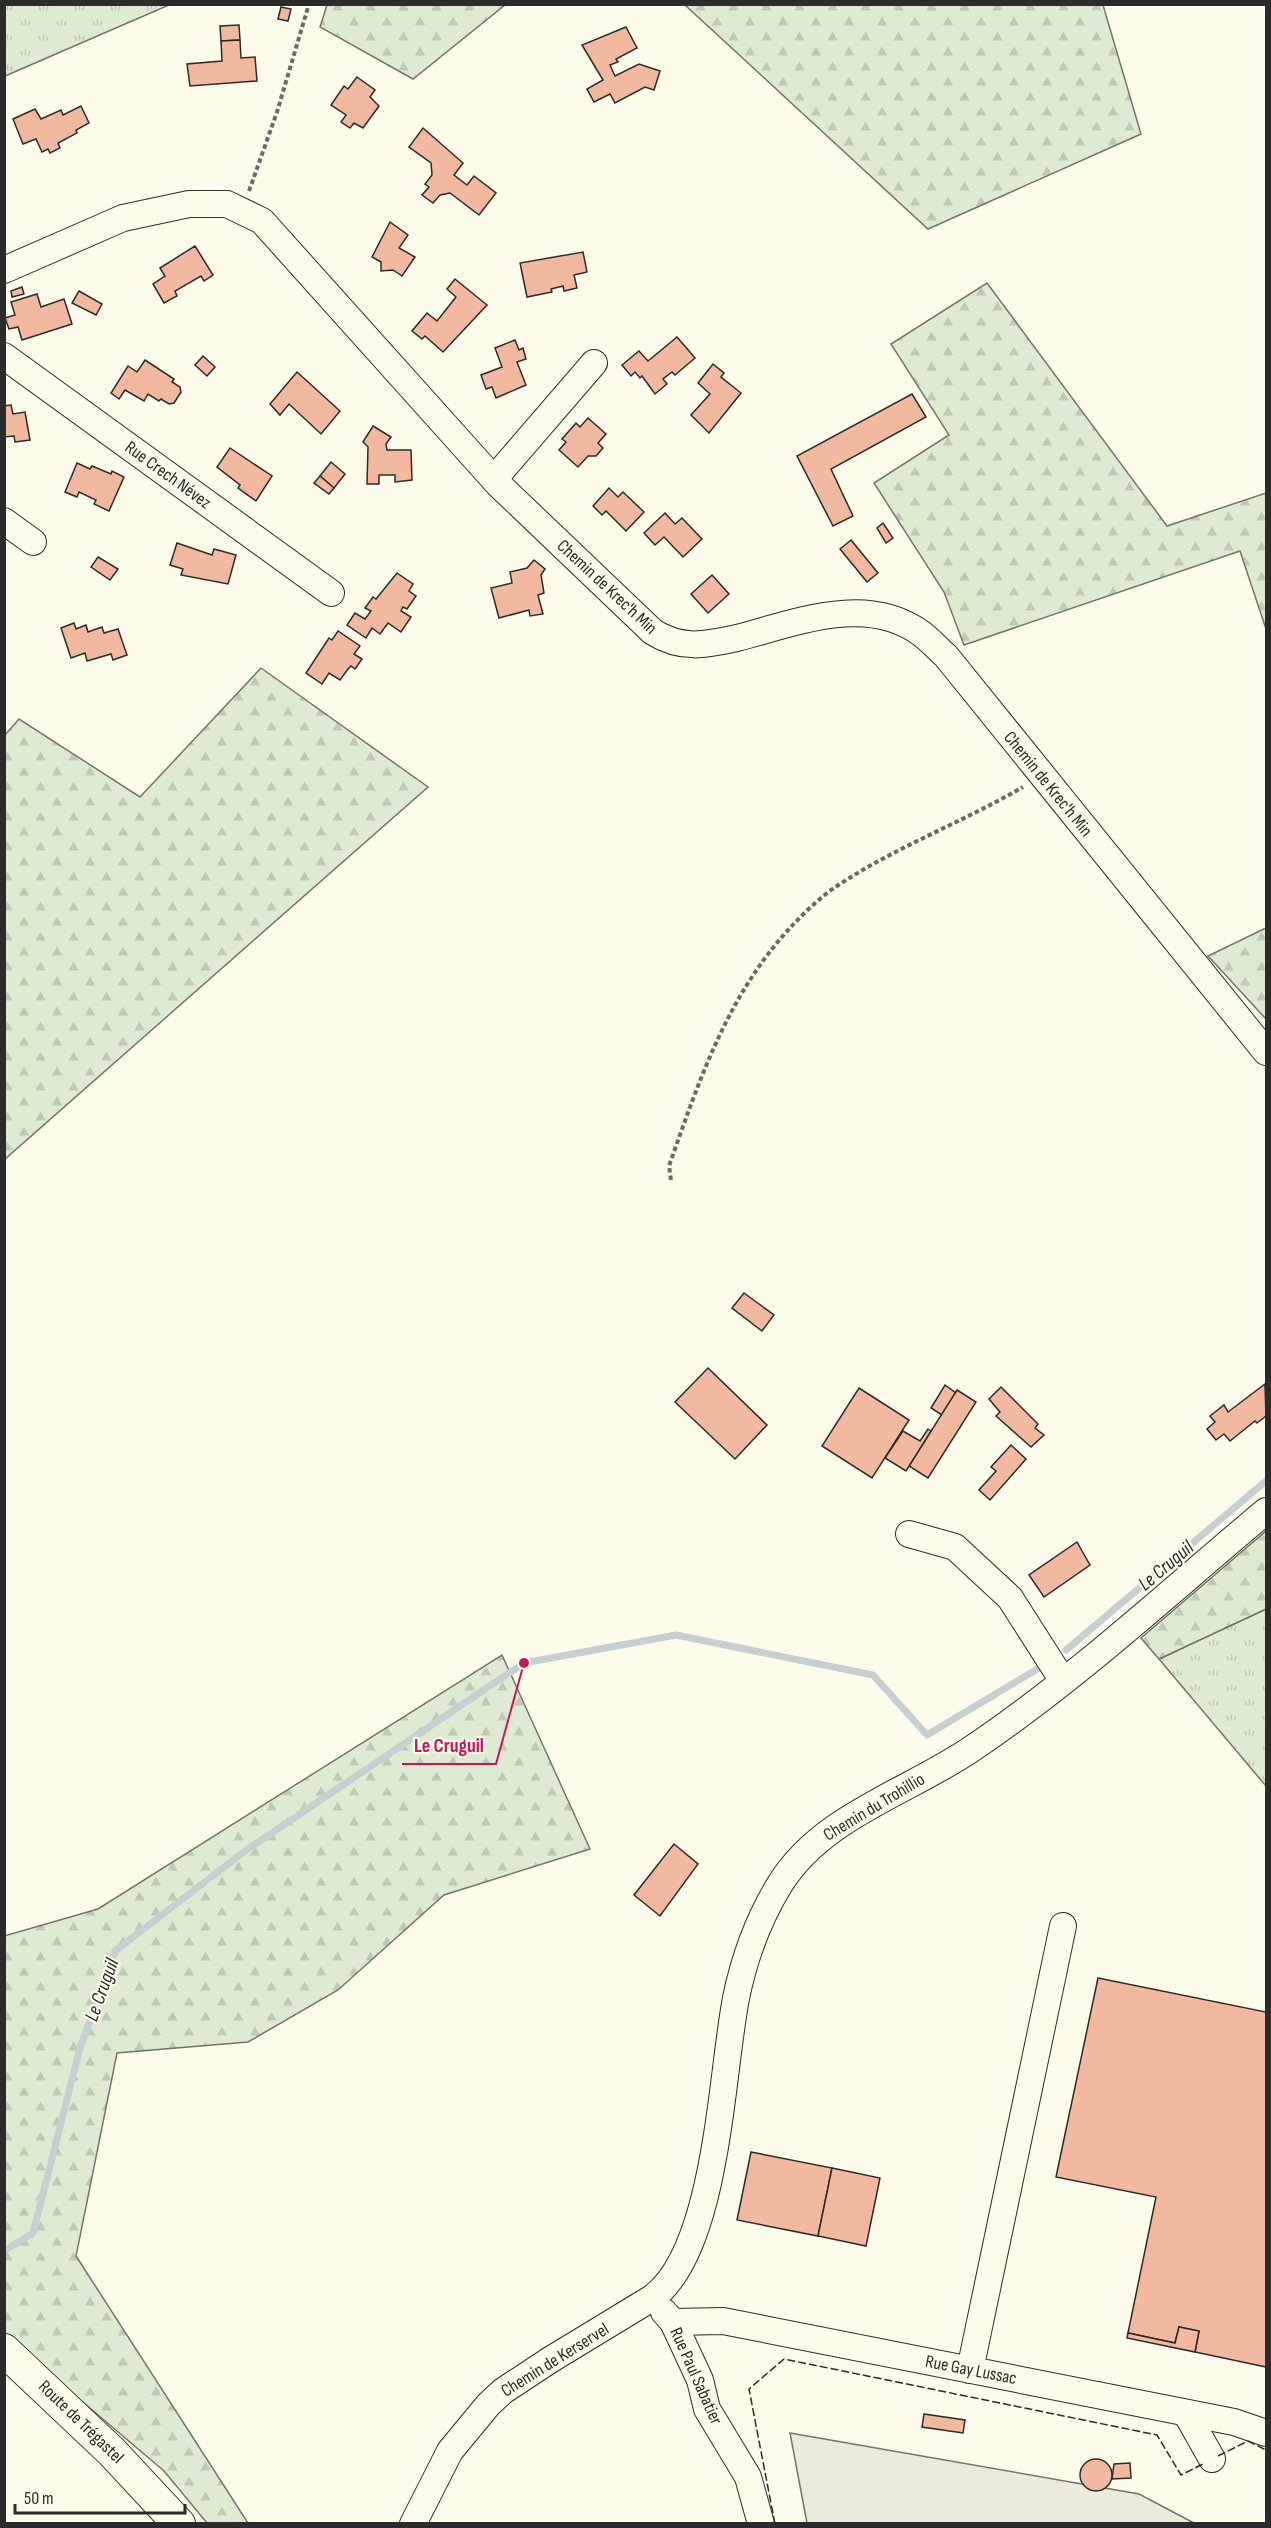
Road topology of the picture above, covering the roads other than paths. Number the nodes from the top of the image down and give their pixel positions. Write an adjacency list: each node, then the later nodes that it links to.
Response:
1 (4, 270): 4 (street, Chemin de Krec'h Min)
2 (4, 356): 7 (street, Rue Crech Névez)
3 (594, 363): 4 (street)
4 (494, 479): 8 (street, Chemin de Krec'h Min)
5 (4, 522): 6 (street)
6 (33, 542)
7 (331, 593)
8 (1266, 1052)
9 (1266, 1511): 11 (street, Chemin du Trohillio)
10 (909, 1534): 11 (street)
11 (1063, 1681): 13 (street, Chemin du Trohillio)
12 (1064, 1926): 16 (street)
13 (652, 2298): 14 (street, Rue Paul Sabatier); 21 (street, Chemin de Kerservel)
14 (673, 2322): 16 (street, Rue Gay Lussac); 22 (street, Rue Paul Sabatier)
15 (4, 2350): 20 (main road, Route de Trégastel)
16 (970, 2370): 17 (street, Rue Gay Lussac)
17 (1186, 2413): 18 (street, Rue Gay Lussac); 19 (street)
18 (1266, 2433)
19 (1212, 2459)
20 (179, 2523)
21 (413, 2523)
22 (761, 2523)

